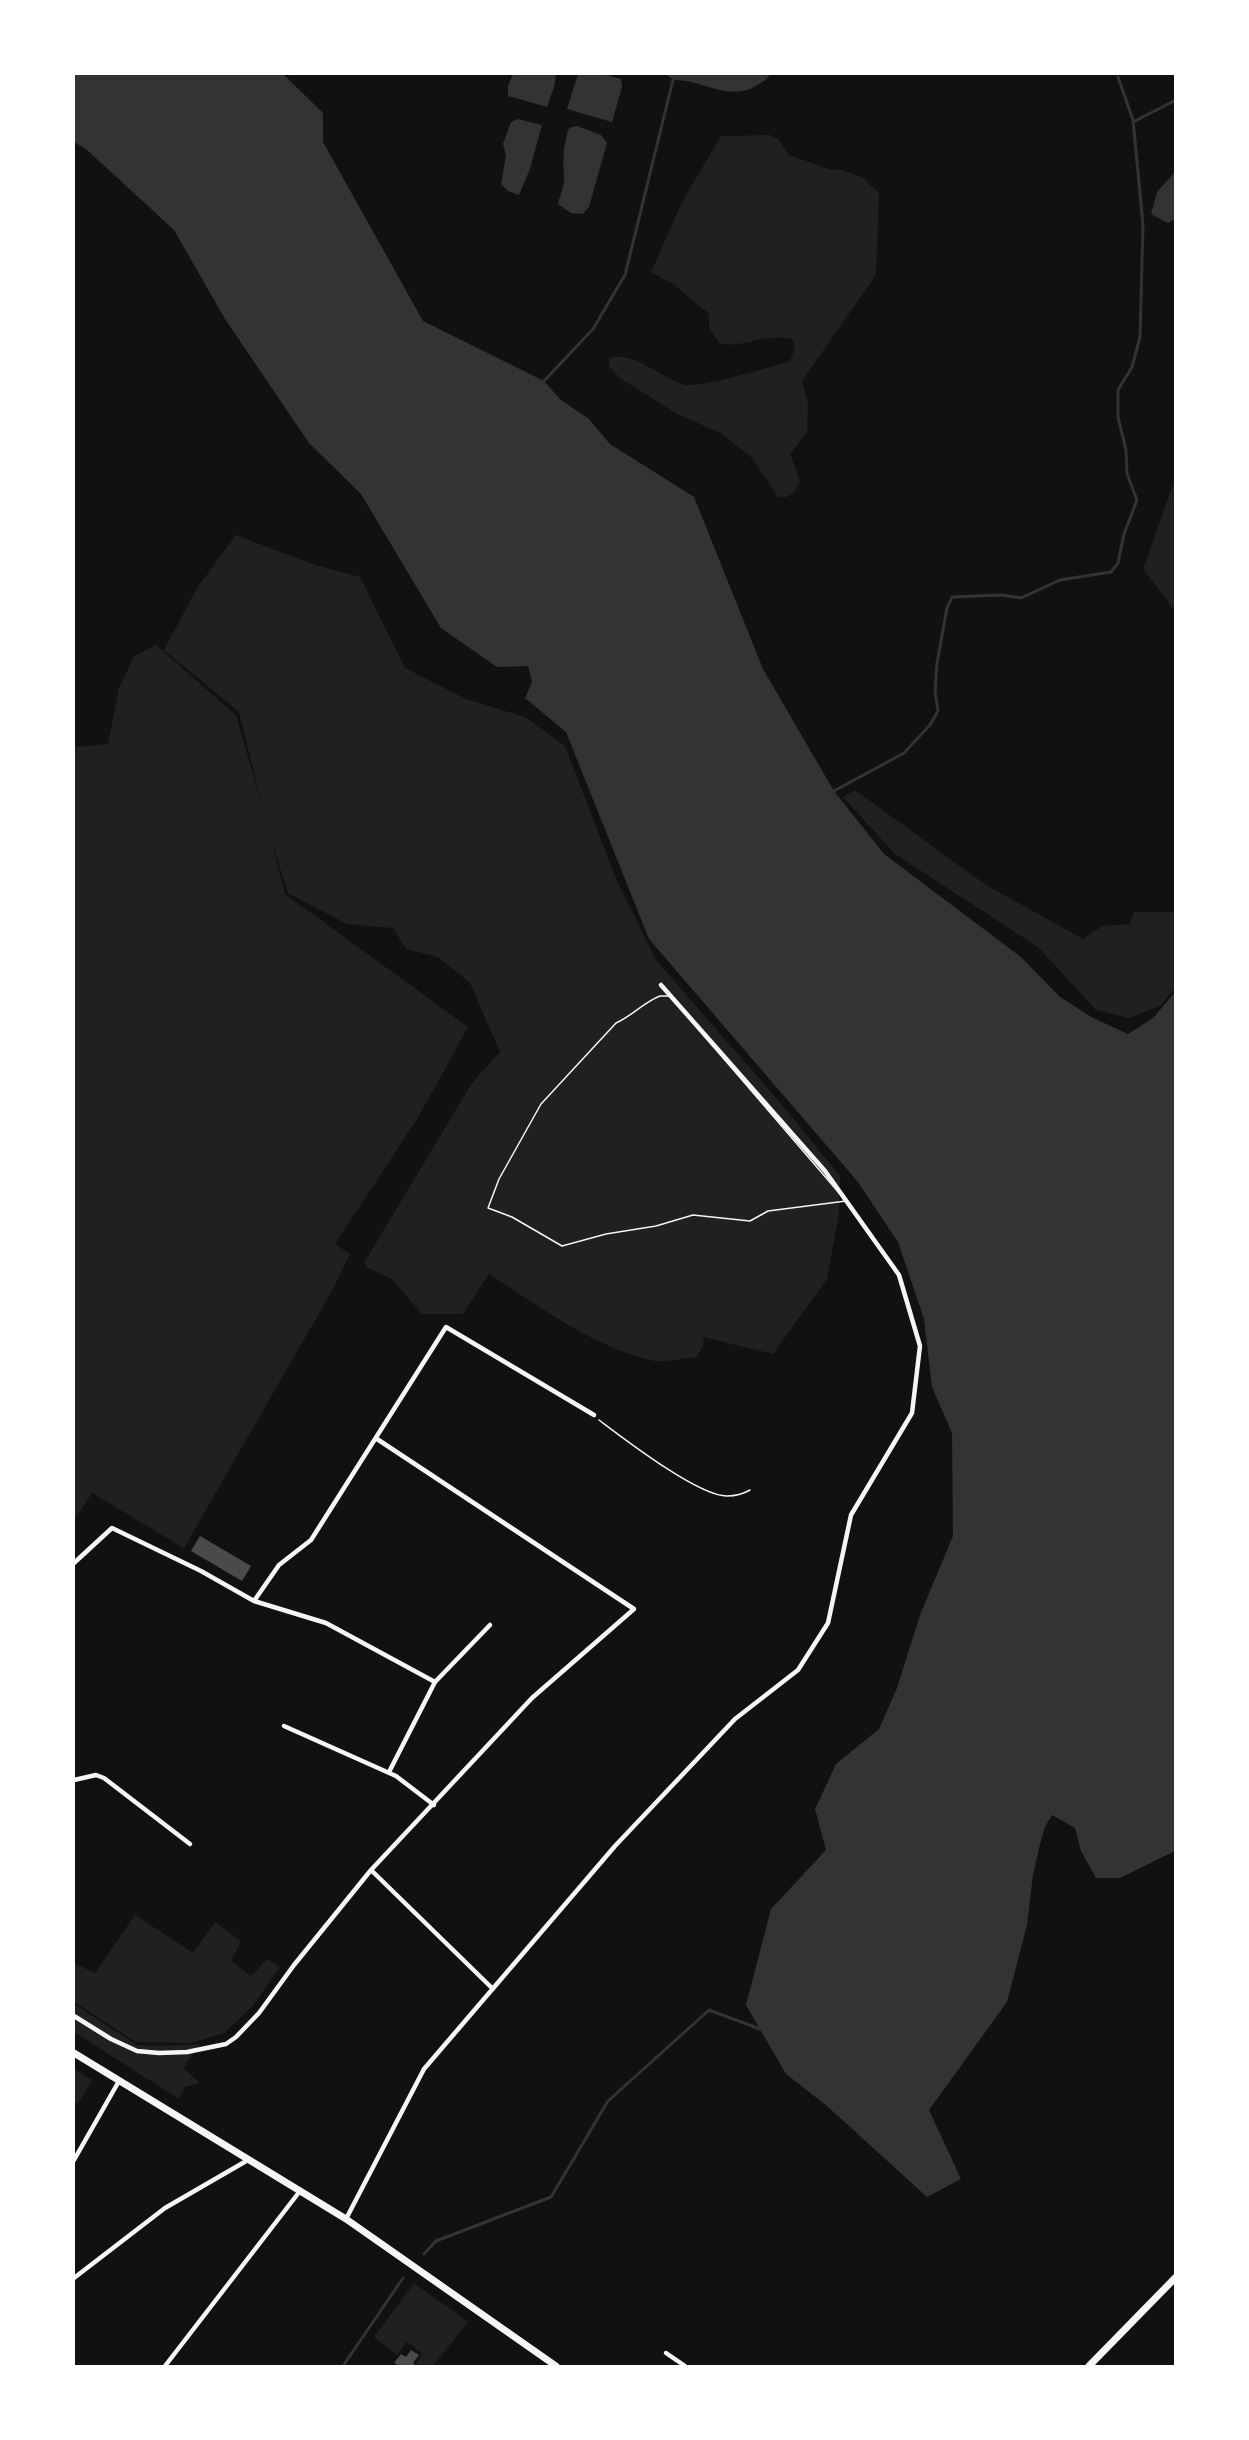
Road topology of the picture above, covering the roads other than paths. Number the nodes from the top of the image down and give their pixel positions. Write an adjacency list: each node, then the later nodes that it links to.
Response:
1 (661, 985): 14 (street)
2 (594, 1415): 3 (street)
3 (377, 1439): 5 (street); 11 (street)
4 (74, 1563): 5 (street)
5 (254, 1601): 7 (street)
6 (490, 1625): 7 (street)
7 (435, 1682): 9 (street)
8 (284, 1726): 9 (street)
9 (389, 1772): 11 (street)
10 (74, 1780): 12 (street)
11 (434, 1805): 13 (street)
12 (190, 1844)
13 (371, 1870): 14 (street); 15 (street)
14 (493, 1989): 21 (street)
15 (74, 2016)
16 (74, 2053): 17 (main road)
17 (119, 2082): 18 (street); 19 (main road)
18 (74, 2160)
19 (248, 2160): 20 (main road); 23 (street)
20 (300, 2191): 21 (main road); 25 (street)
21 (346, 2218): 26 (main road)
22 (1176, 2277): 28 (main road)
23 (74, 2278)
24 (666, 2353): 27 (street)
25 (165, 2367)
26 (556, 2367)
27 (685, 2367)
28 (1089, 2367)

